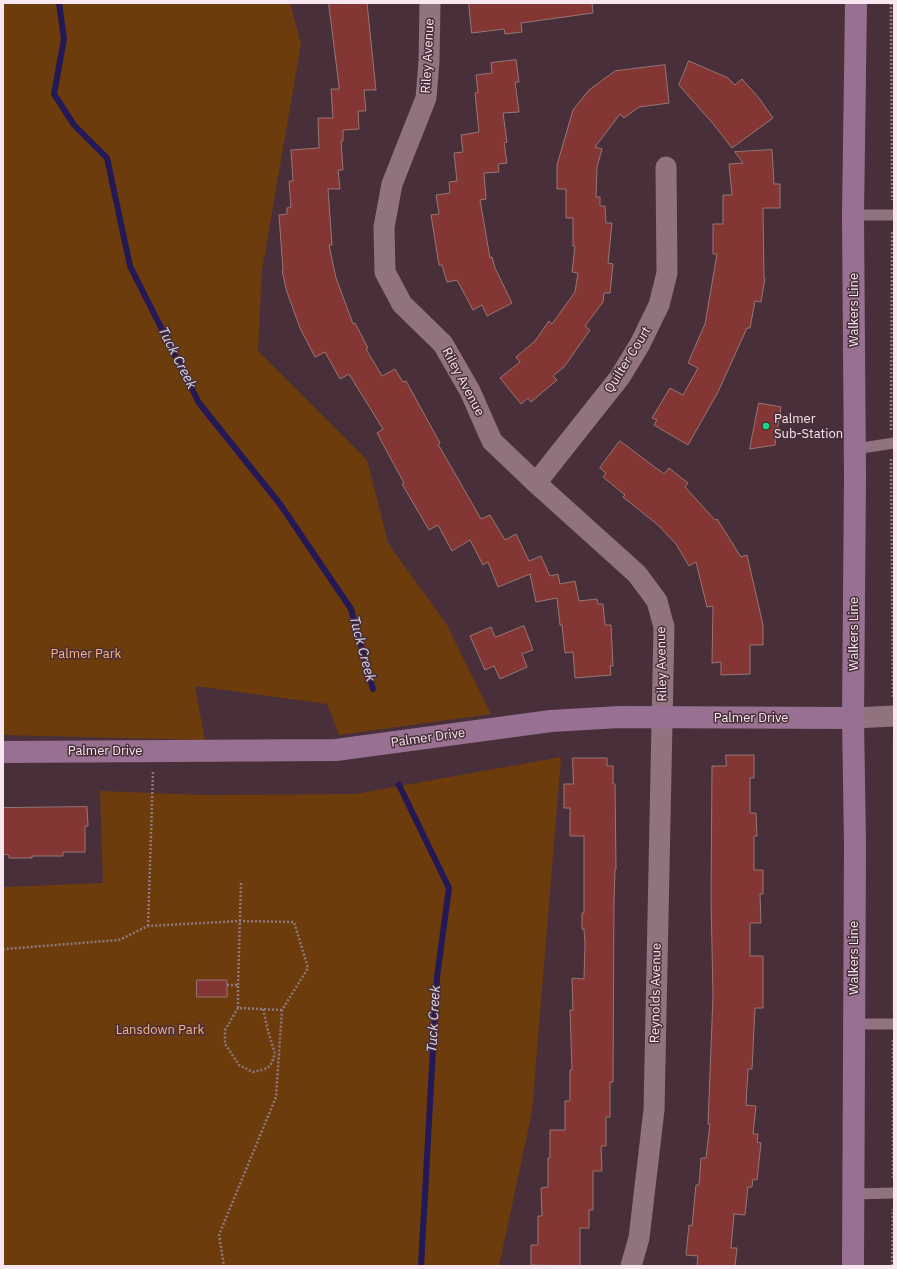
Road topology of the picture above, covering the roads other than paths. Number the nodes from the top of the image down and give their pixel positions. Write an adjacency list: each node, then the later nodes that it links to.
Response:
1 (430, 3): 8 (street, Riley Avenue)
2 (856, 3): 4 (main road, Walkers Line)
3 (666, 167): 8 (street, Quilter Court)
4 (853, 215): 5 (lane); 7 (main road, Walkers Line)
5 (893, 215)
6 (893, 443): 7 (lane)
7 (854, 449): 11 (main road, Walkers Line)
8 (536, 483): 10 (street, Riley Avenue)
9 (894, 716): 11 (street)
10 (663, 718): 11 (main road, Palmer Drive); 12 (main road, Palmer Drive); 17 (street, Reynolds Avenue)
11 (853, 718): 13 (main road, Walkers Line)
12 (3, 752)
13 (854, 1024): 14 (lane); 16 (main road, Walkers Line)
14 (894, 1024)
15 (894, 1192): 16 (lane)
16 (854, 1194): 18 (main road, Walkers Line)
17 (631, 1266)
18 (853, 1266)

